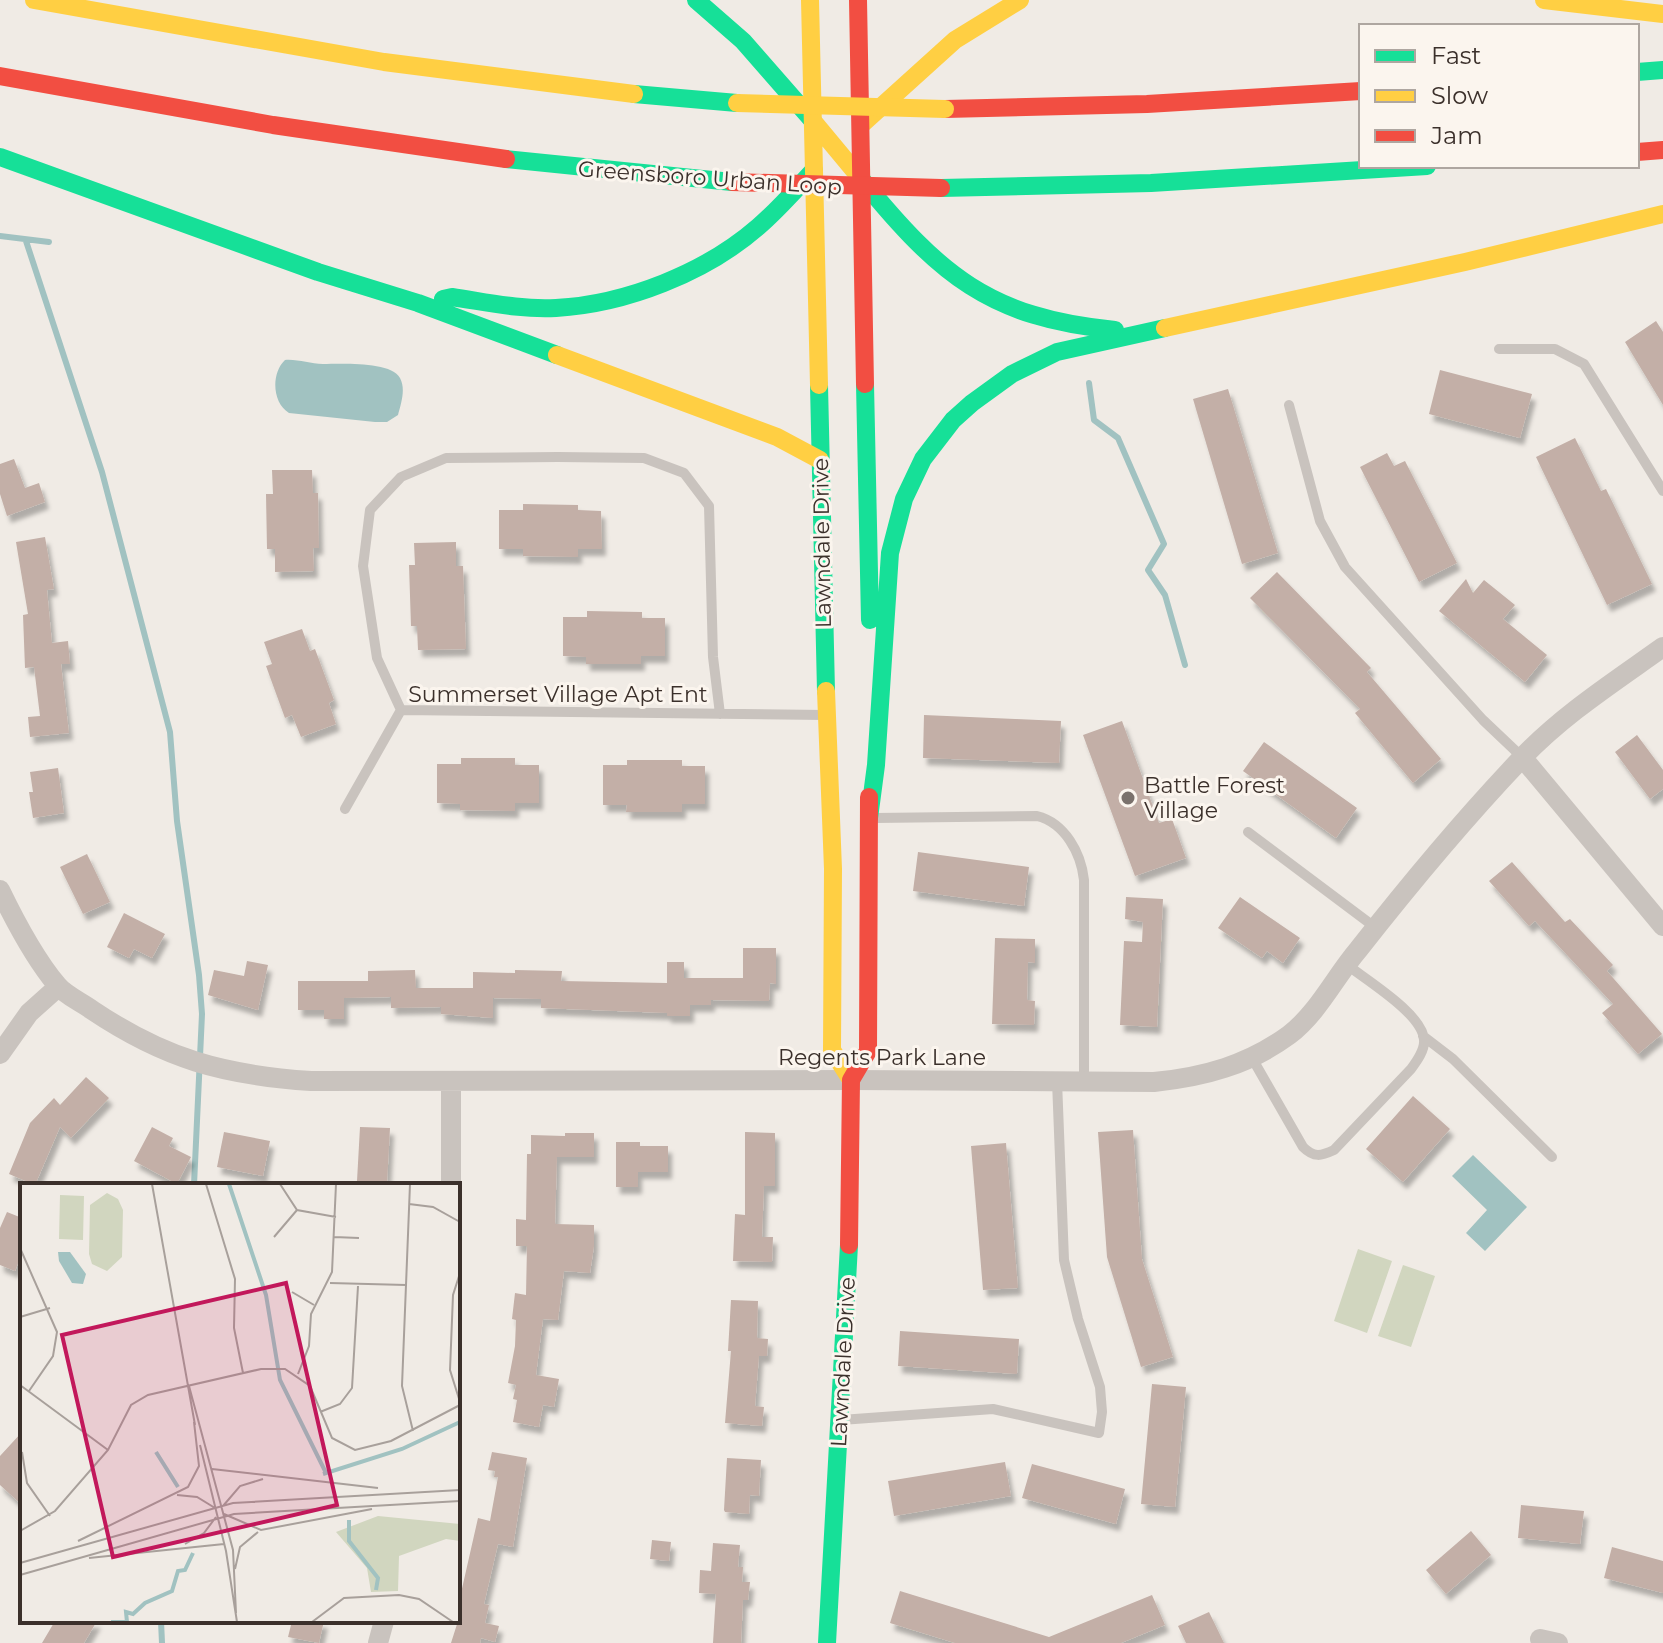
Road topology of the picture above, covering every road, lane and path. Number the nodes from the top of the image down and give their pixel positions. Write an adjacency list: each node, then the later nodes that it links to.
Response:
1 (34, 0): 11 (main road, bridge)
2 (696, 0): 12 (main road)
3 (810, 0): 12 (main road, Lawndale Drive)
4 (858, 0): 13 (main road, Lawndale Drive)
5 (1020, 0): 13 (main road)
6 (1544, 0): 7 (main road)
7 (1663, 14)
8 (1663, 70): 9 (main road)
9 (1639, 72)
10 (0, 76): 18 (main road, Greensboro Urban Loop, bridge)
11 (1359, 91)
12 (813, 121): 14 (main road); 19 (main road, Lawndale Drive)
13 (861, 125): 14 (main road); 20 (main road, Lawndale Drive)
14 (836, 148): 19 (main road); 20 (main road)
15 (1663, 150): 16 (main road)
16 (1639, 152)
17 (0, 157): 22 (main road)
18 (1395, 168)
19 (814, 170): 22 (main road); 26 (main road, Lawndale Drive)
20 (862, 180): 23 (main road); 34 (main road, Lawndale Drive)
21 (1663, 214): 23 (main road)
22 (418, 303): 26 (main road)
23 (1148, 331): 34 (main road)
24 (1499, 349): 27 (lane)
25 (1289, 405): 32 (lane)
26 (820, 460): 31 (main road, Lawndale Drive)
27 (1663, 491)
28 (1663, 647): 32 (street, Regents Park Lane)
29 (401, 710): 30 (lane, Summerset Village Apt Ent); 30 (lane); 33 (lane, Summerset Village Apt Ent)
30 (720, 714): 31 (lane, Summerset Village Apt Ent)
31 (827, 715): 44 (main road, Lawndale Drive)
32 (1522, 757): 37 (street); 38 (street, Regents Park Lane)
33 (345, 809)
34 (869, 818): 44 (main road, Lawndale Drive); 47 (lane)
35 (1248, 832): 38 (lane)
36 (0, 890): 40 (street, Regents Park Lane)
37 (1663, 926)
38 (1376, 928): 39 (street, Regents Park Lane)
39 (1346, 964): 41 (lane); 43 (street, Regents Park Lane)
40 (58, 987): 42 (street); 45 (street, Regents Park Lane)
41 (1423, 1036): 43 (lane); 48 (lane)
42 (0, 1054)
43 (1252, 1058): 47 (street, Regents Park Lane)
44 (851, 1080): 45 (street, Regents Park Lane); 46 (street, Regents Park Lane); 50 (main road, Lawndale Drive)
45 (451, 1081): 49 (street)
46 (1057, 1081): 47 (street, Regents Park Lane); 50 (lane)
47 (1084, 1082)
48 (1552, 1157)
49 (451, 1183)
50 (841, 1420): 53 (main road, Lawndale Drive)
51 (383, 1623): 52 (street)
52 (378, 1643)
53 (827, 1643)

